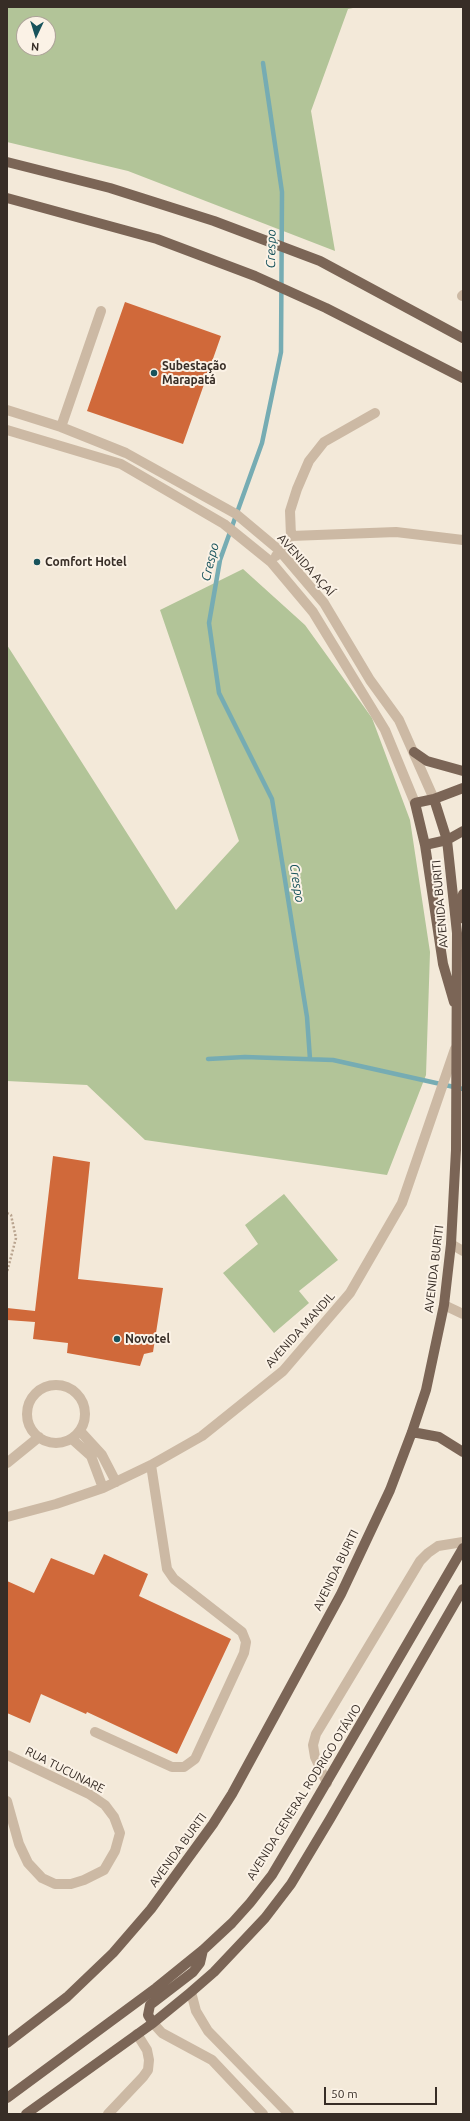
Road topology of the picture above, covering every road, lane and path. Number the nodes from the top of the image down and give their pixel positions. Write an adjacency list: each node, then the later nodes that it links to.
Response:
1 (7, 162): 4 (main road)
2 (7, 198): 5 (main road)
3 (100, 311): 8 (street)
4 (463, 338)
5 (463, 378)
6 (7, 410): 8 (street, AVENIDA AÇAÍ)
7 (375, 413): 10 (street)
8 (61, 427): 12 (street, AVENIDA AÇAÍ)
9 (7, 430): 13 (street, AVENIDA AÇAÍ)
10 (291, 536): 11 (street); 12 (street)
11 (463, 540)
12 (280, 550): 13 (street); 14 (street, AVENIDA AÇAÍ)
13 (271, 562): 18 (street, AVENIDA AÇAÍ)
14 (414, 752): 15 (main road); 17 (street, AVENIDA AÇAÍ)
15 (463, 770)
16 (463, 788): 17 (main road)
17 (434, 798): 18 (main road); 20 (main road, AVENIDA BURITI)
18 (415, 803): 21 (main road, AVENIDA BURITI)
19 (463, 831): 20 (main road)
20 (447, 840): 21 (main road); 23 (main road, AVENIDA BURITI)
21 (425, 845): 24 (main road, AVENIDA BURITI)
22 (463, 894): 23 (main road)
23 (457, 933): 24 (main road, AVENIDA BURITI)
24 (456, 1010): 25 (main road, AVENIDA BURITI)
25 (457, 1043): 27 (main road, AVENIDA BURITI); 38 (street, AVENIDA MANDIL)
26 (7, 1213): 29 (path)
27 (451, 1244): 28 (street); 30 (main road, AVENIDA BURITI)
28 (463, 1251)
29 (7, 1272)
30 (444, 1305): 31 (street); 33 (main road, AVENIDA BURITI)
31 (463, 1314)
32 (80, 1431): 34 (street); 35 (street); 39 (street)
33 (412, 1432): 36 (main road); 53 (main road, AVENIDA BURITI)
34 (39, 1437): 35 (street); 37 (street)
35 (72, 1439): 40 (street)
36 (463, 1452)
37 (7, 1463)
38 (151, 1465): 39 (street, AVENIDA MANDIL); 45 (street)
39 (116, 1482): 40 (street, AVENIDA MANDIL)
40 (103, 1488): 41 (street, AVENIDA MANDIL)
41 (7, 1517)
42 (463, 1542): 47 (street)
43 (463, 1548): 47 (main road, AVENIDA GENERAL RODRIGO OTÁVIO)
44 (463, 1588): 50 (main road)
45 (95, 1732)
46 (7, 1755): 48 (street, RUA TUCUNARE)
47 (326, 1783): 49 (main road, AVENIDA GENERAL RODRIGO OTÁVIO)
48 (7, 1801)
49 (203, 1950): 51 (main road); 55 (main road, AVENIDA GENERAL RODRIGO OTÁVIO)
50 (191, 1992): 51 (main road); 54 (street)
51 (153, 2023): 52 (main road); 56 (street)
52 (137, 2034): 57 (main road); 58 (street)
53 (7, 2043)
54 (270, 2096): 56 (street); 59 (street)
55 (7, 2098)
56 (261, 2111)
57 (26, 2114)
58 (108, 2114)
59 (289, 2114)

